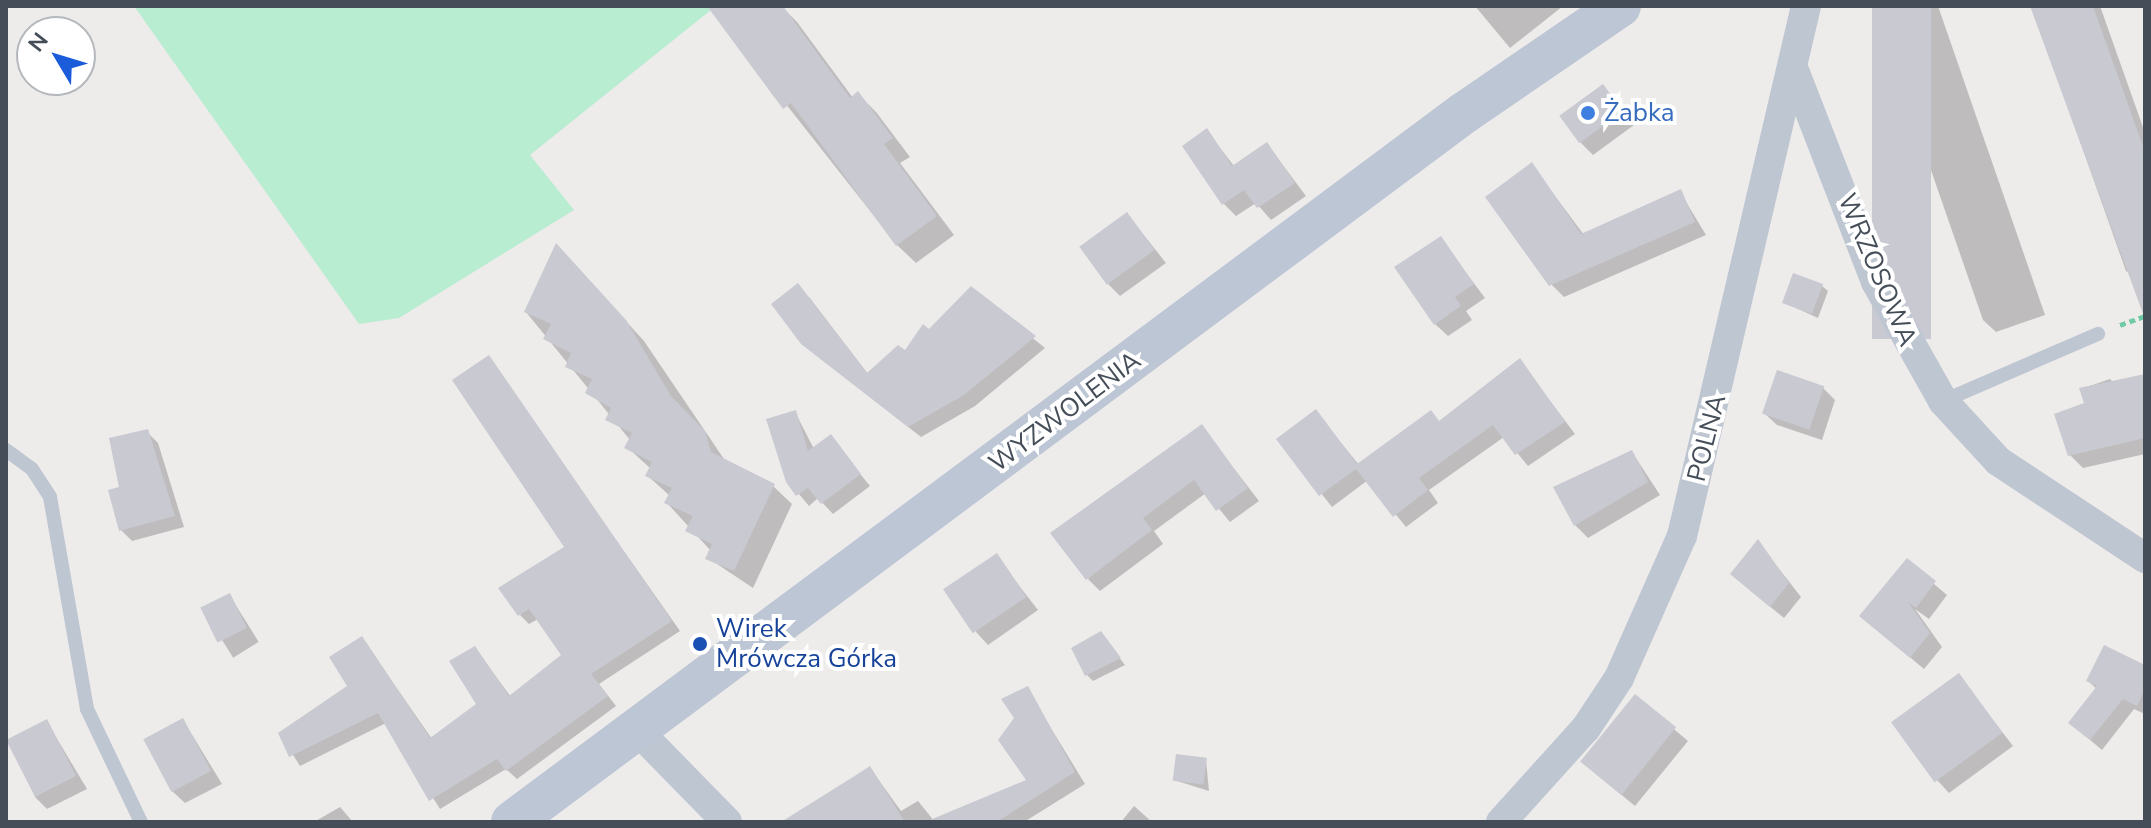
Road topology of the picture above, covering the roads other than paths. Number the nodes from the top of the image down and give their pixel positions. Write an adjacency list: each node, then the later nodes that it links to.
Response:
1 (1620, 6): 8 (street, WYZWOLENIA)
2 (1806, 6): 3 (street, POLNA)
3 (1795, 73): 5 (street, WRZOSOWA); 12 (street, POLNA)
4 (2098, 334): 5 (lane)
5 (1943, 401): 7 (street, WRZOSOWA)
6 (6, 450): 9 (lane)
7 (2145, 558)
8 (638, 731): 10 (street, WYZWOLENIA); 11 (street)
9 (141, 822)
10 (512, 822)
11 (727, 822)
12 (1501, 822)

